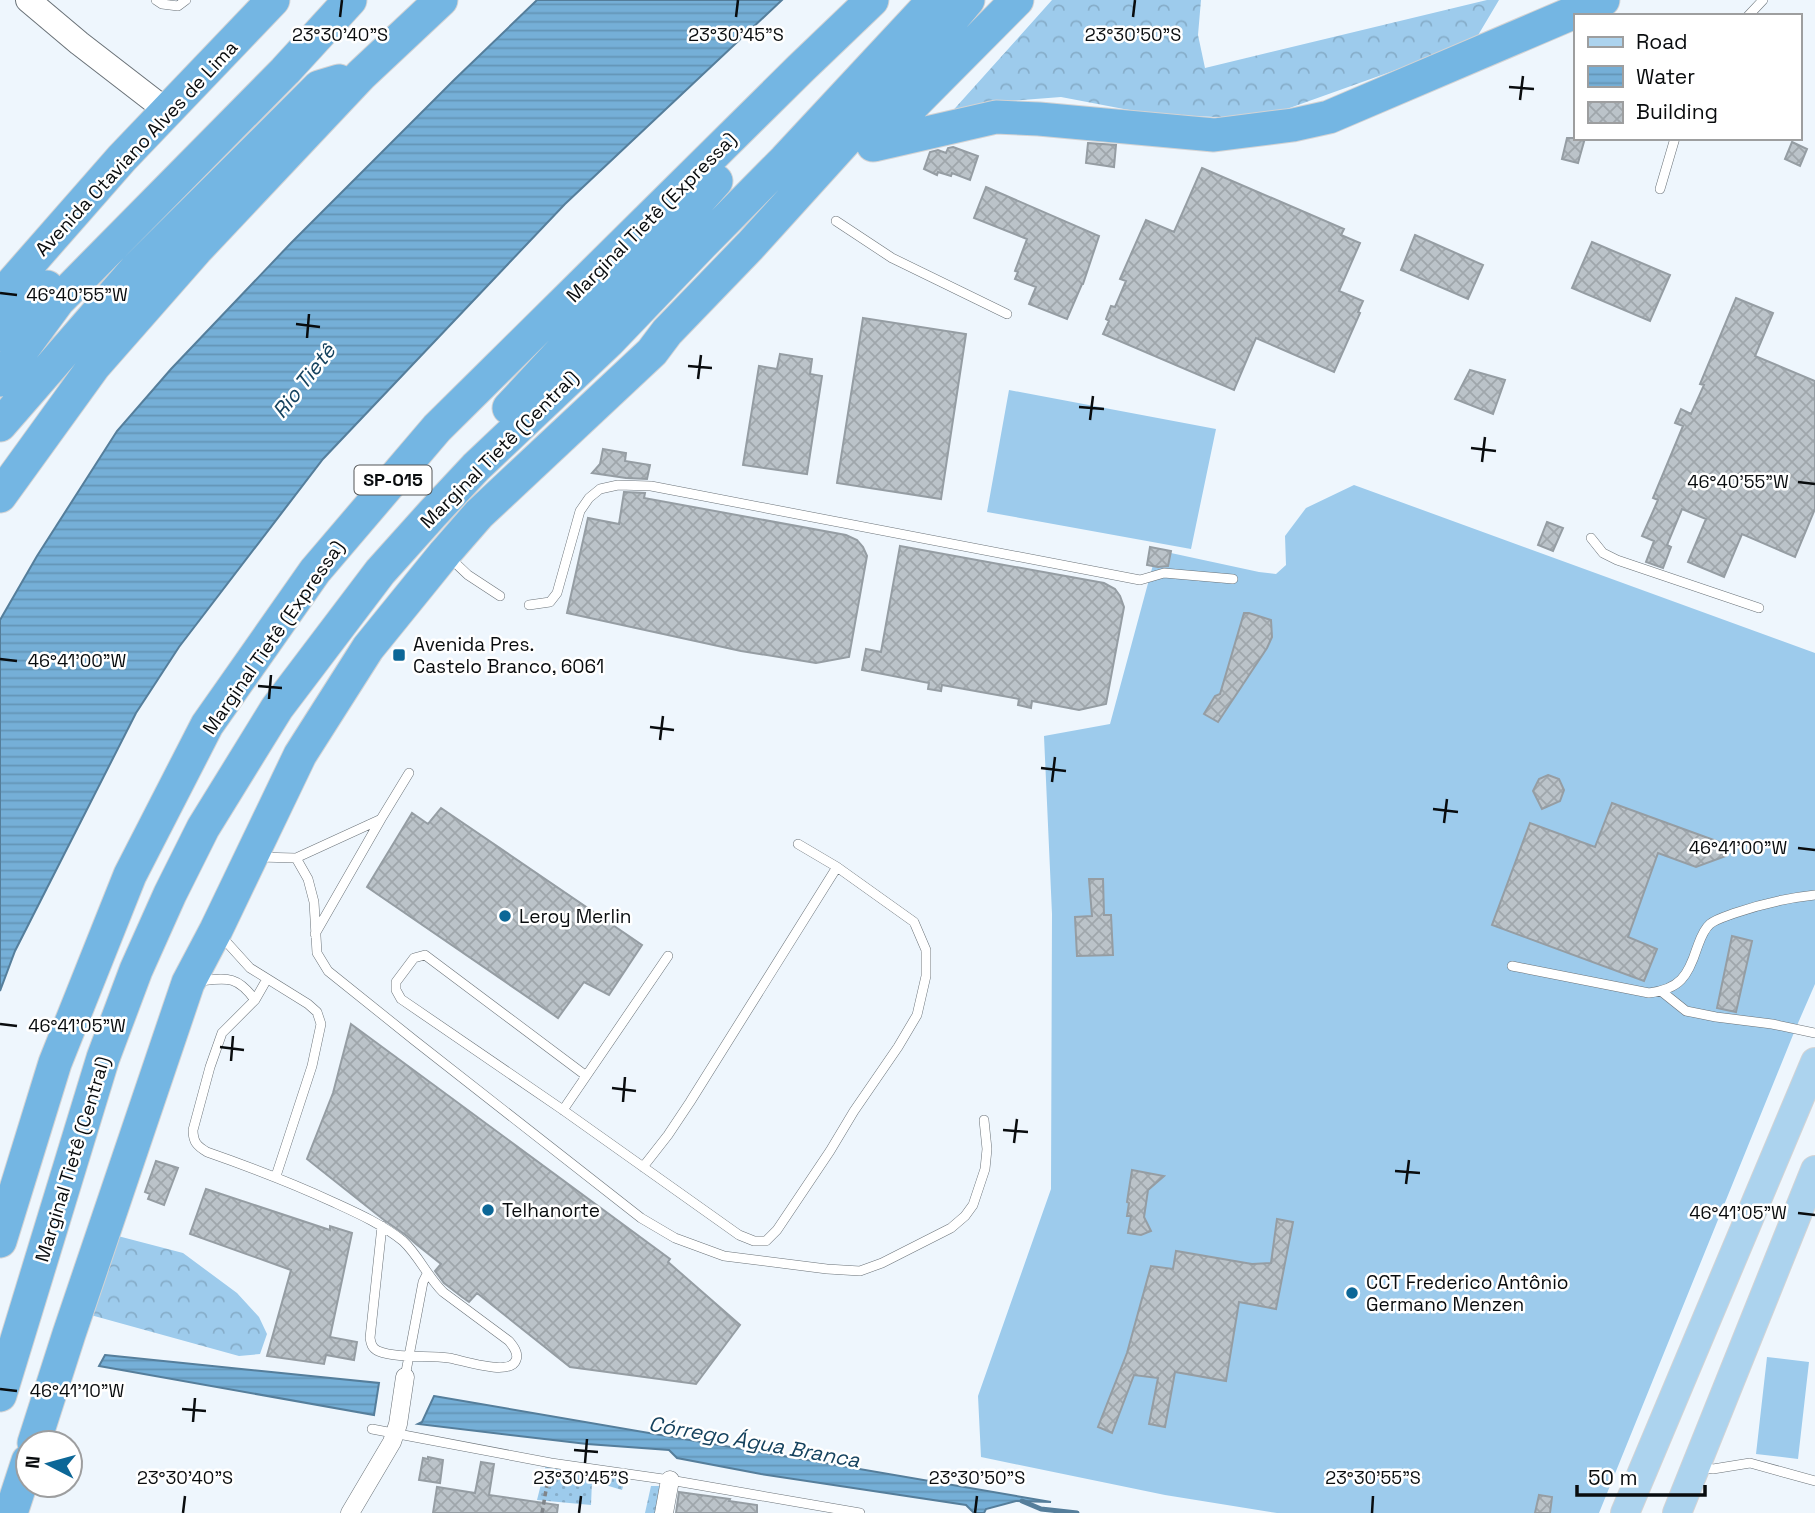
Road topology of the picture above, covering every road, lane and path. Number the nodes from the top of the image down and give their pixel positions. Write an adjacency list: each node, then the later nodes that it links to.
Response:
1 (28, 0): 17 (main road)
2 (156, 0): 3 (lane)
3 (186, 0)
4 (273, 0): 17 (highway, Avenida Otaviano Alves de Lima)
5 (350, 0): 15 (highway)
6 (441, 0): 16 (highway)
7 (872, 0): 14 (highway, Marginal Tietê (Expressa) / SP-015)
8 (934, 0): 28 (highway, Marginal Tietê (Central))
9 (968, 0): 25 (highway)
10 (1017, 0): 19 (highway)
11 (1603, 0): 19 (highway)
12 (1763, 0): 13 (lane)
13 (1750, 14)
14 (800, 69): 28 (highway); 61 (highway, Marginal Tietê (Expressa) / SP-015)
15 (285, 71): 24 (highway); 26 (highway)
16 (361, 75): 27 (highway); 29 (highway)
17 (167, 111): 22 (highway, Avenida Otaviano Alves de Lima)
18 (1674, 140): 20 (lane)
19 (874, 145): 25 (highway)
20 (1660, 189)
21 (836, 221): 23 (lane)
22 (0, 297)
23 (1007, 314)
24 (0, 335)
25 (652, 352): 31 (highway)
26 (0, 380)
27 (0, 425)
28 (476, 467): 63 (highway, Marginal Tietê (Central))
29 (0, 496)
30 (1591, 538): 35 (lane)
31 (445, 553): 33 (lane); 39 (highway)
32 (1233, 579): 34 (lane)
33 (500, 596)
34 (529, 605)
35 (1759, 608)
36 (409, 773): 37 (lane)
37 (381, 819): 40 (lane); 44 (lane)
38 (798, 844): 41 (lane)
39 (251, 857): 40 (lane); 43 (highway)
40 (296, 858): 44 (lane)
41 (837, 867): 57 (lane); 57 (lane)
42 (1815, 895): 49 (lane)
43 (216, 930): 47 (lane); 48 (highway)
44 (315, 934): 56 (lane)
45 (668, 956): 53 (lane)
46 (1512, 966): 49 (lane)
47 (267, 979): 50 (lane); 58 (lane)
48 (188, 983): 50 (lane); 68 (highway)
49 (1661, 991): 51 (lane)
50 (255, 1000): 58 (lane)
51 (1815, 1033)
52 (1815, 1062): 55 (main road)
53 (585, 1075): 54 (lane); 54 (lane)
54 (563, 1110): 57 (lane)
55 (1805, 1111): 79 (main road)
56 (984, 1120)
57 (643, 1167)
58 (276, 1176): 60 (lane)
59 (1812, 1182): 72 (main road)
60 (382, 1226): 62 (lane); 65 (lane)
61 (0, 1241)
62 (427, 1274): 65 (lane); 65 (lane)
63 (33, 1284): 64 (highway); 67 (highway, Marginal Tietê (Central))
64 (0, 1344)
65 (410, 1356): 66 (lane)
66 (405, 1377): 70 (street)
67 (0, 1395)
68 (38, 1429)
69 (372, 1429): 70 (lane)
70 (395, 1434): 71 (lane); 75 (street)
71 (551, 1463): 73 (lane); 76 (path)
72 (1695, 1466): 74 (lane); 80 (main road)
73 (670, 1480): 77 (street); 78 (lane)
74 (1815, 1481)
75 (350, 1513)
76 (542, 1513)
77 (664, 1513)
78 (860, 1513)
79 (1625, 1513)
80 (1676, 1513)

